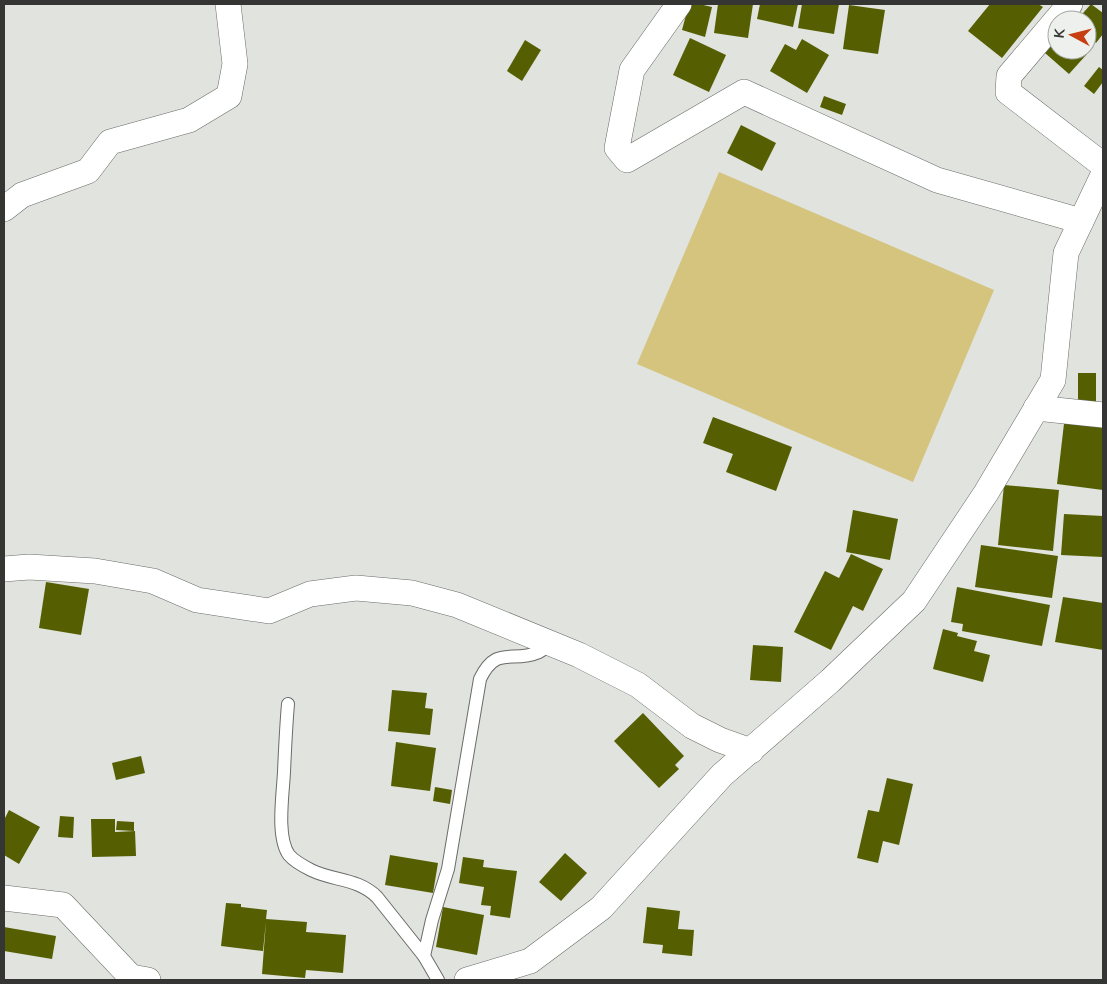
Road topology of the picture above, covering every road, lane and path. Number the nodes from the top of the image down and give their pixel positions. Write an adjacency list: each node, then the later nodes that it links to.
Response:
1 (228, 4): 6 (street)
2 (679, 4): 7 (street)
3 (1070, 4): 4 (street)
4 (1103, 165)
5 (1103, 175): 7 (street)
6 (4, 209)
7 (1081, 221): 8 (street)
8 (1036, 408): 9 (street); 13 (street)
9 (1103, 415)
10 (4, 569): 11 (street)
11 (552, 643): 13 (street); 15 (lane)
12 (288, 704): 15 (lane)
13 (752, 750): 18 (street)
14 (4, 898): 16 (street)
15 (424, 956): 17 (lane)
16 (148, 980)
17 (438, 980)
18 (467, 980)

